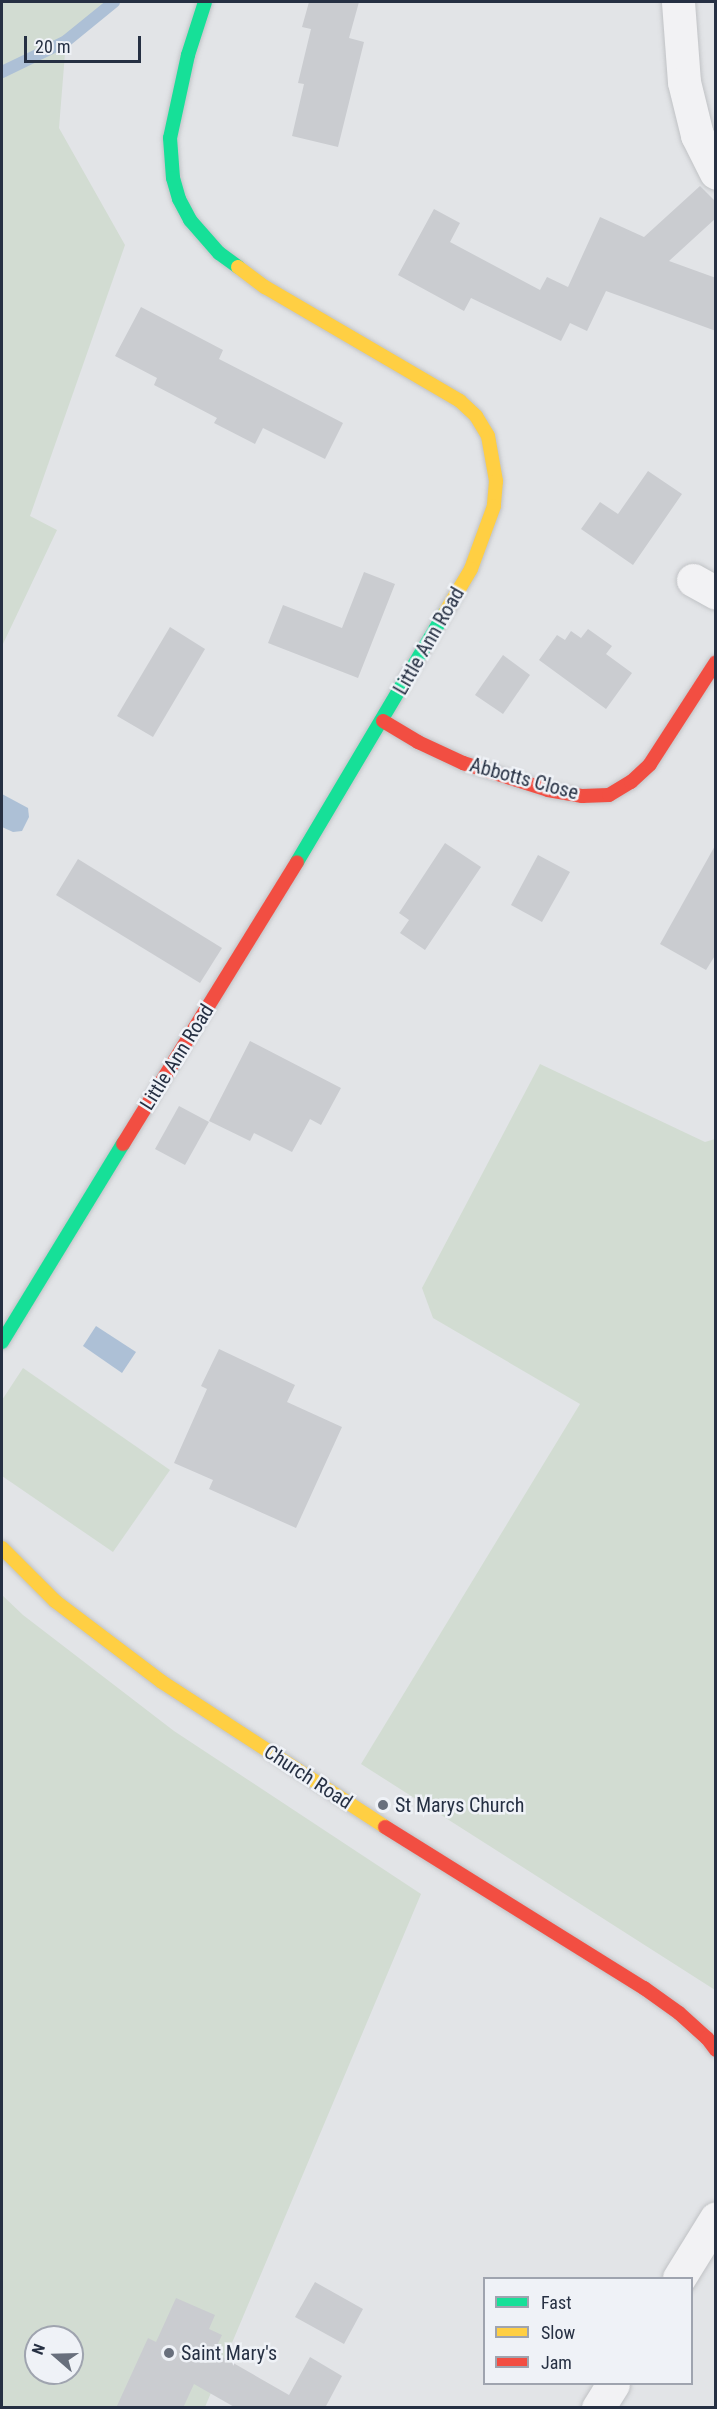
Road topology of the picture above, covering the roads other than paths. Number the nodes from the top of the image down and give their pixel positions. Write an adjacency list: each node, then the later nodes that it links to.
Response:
1 (205, 2): 5 (street, Little Ann Road)
2 (678, 2): 3 (street)
3 (716, 172)
4 (716, 662): 5 (street, Abbotts Close)
5 (383, 721): 6 (street, Little Ann Road)
6 (2, 1342)
7 (2, 1548): 8 (street, Church Road)
8 (716, 2050)
9 (716, 2218): 10 (street)
10 (681, 2277)
11 (612, 2385): 12 (street)
12 (598, 2408)

